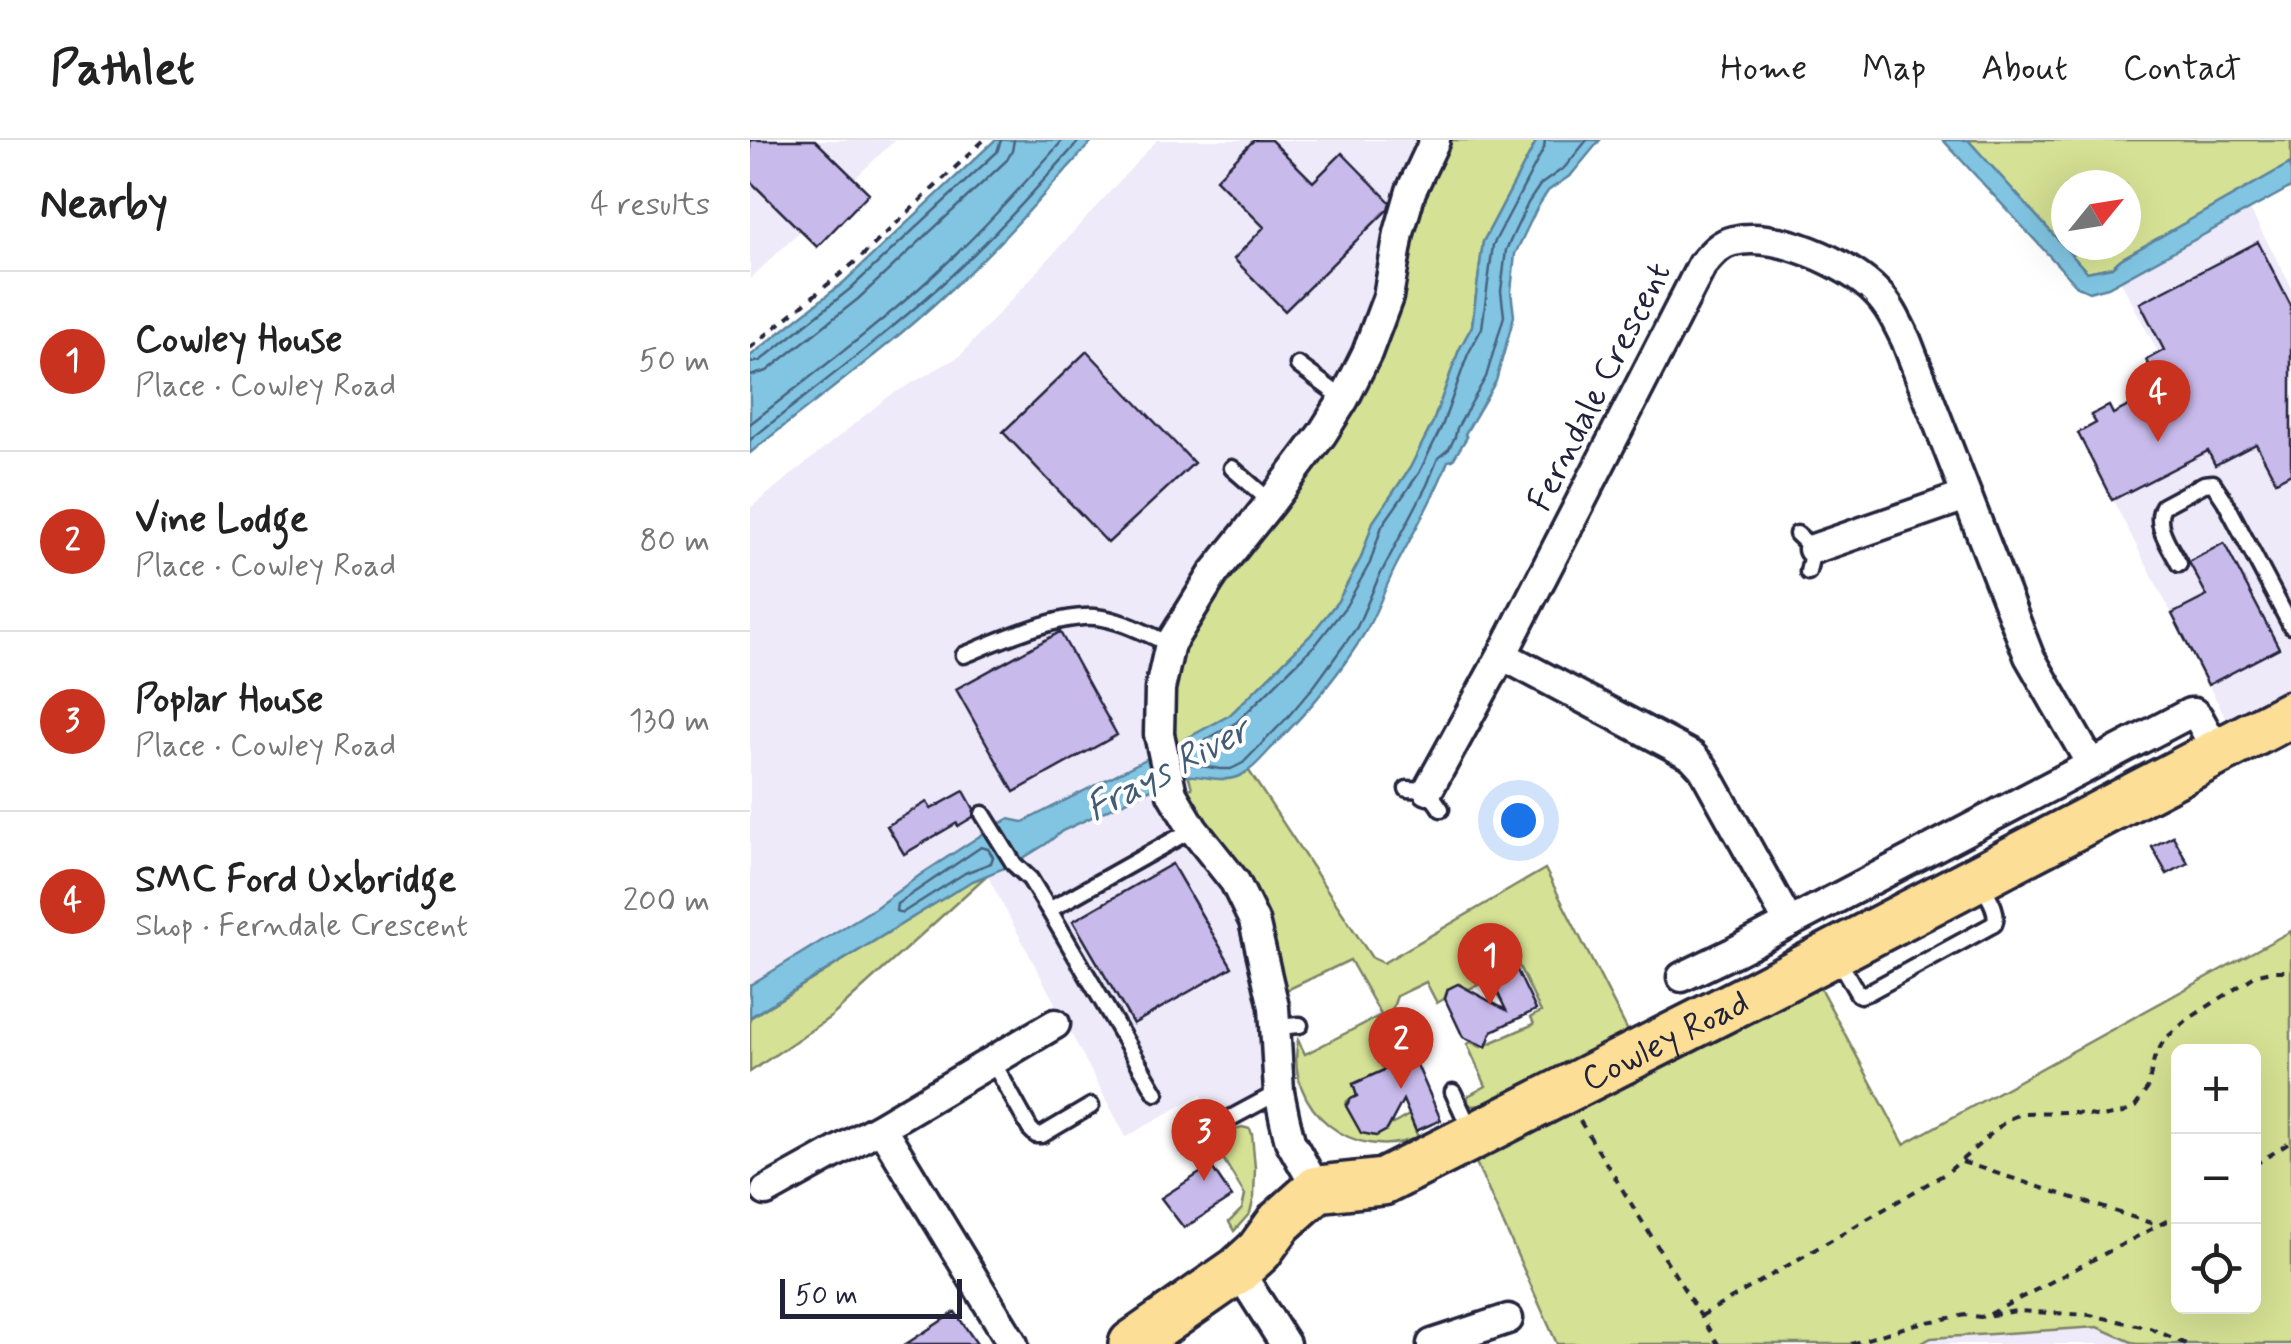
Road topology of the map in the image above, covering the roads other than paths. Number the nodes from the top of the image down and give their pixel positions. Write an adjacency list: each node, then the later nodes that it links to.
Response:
1 (1435, 140): 3 (street)
2 (1298, 365): 3 (lane)
3 (1344, 399): 6 (street)
4 (1232, 468): 6 (lane)
5 (1966, 496): 7 (street); 12 (street, Ferndale Crescent); 15 (street, Ferndale Crescent)
6 (1272, 502): 10 (street)
7 (1806, 551)
8 (2180, 564): 9 (lane)
9 (2291, 626)
10 (1170, 644): 11 (lane); 18 (street)
11 (964, 655)
12 (1502, 655): 16 (street, Ferndale Crescent); 20 (street)
13 (2291, 714): 14 (main road, Cowley Road)
14 (2217, 751): 15 (street, Cowley Road); 23 (main road, Cowley Road)
15 (2091, 764): 20 (street, Cowley Road)
16 (1425, 796)
17 (984, 814): 19 (lane)
18 (1194, 829): 19 (lane); 27 (street)
19 (1049, 910): 26 (lane)
20 (1789, 924): 21 (street, Cowley Road)
21 (1734, 952): 22 (street, Cowley Road); 23 (street)
22 (1682, 977)
23 (1757, 993): 32 (main road, Cowley Road)
24 (1055, 1024): 25 (street)
25 (993, 1062): 29 (lane); 30 (street)
26 (1156, 1092)
27 (1279, 1092): 31 (lane); 33 (street)
28 (1453, 1092): 32 (lane)
29 (1091, 1106)
30 (881, 1127): 34 (street); 37 (street)
31 (1198, 1136)
32 (1473, 1136): 33 (main road, Cowley Road)
33 (1317, 1189): 35 (main road)
34 (766, 1191)
35 (1238, 1270): 38 (main road); 39 (street)
36 (1508, 1319): 40 (street)
37 (1013, 1344)
38 (1132, 1344)
39 (1285, 1344)
40 (1432, 1344)

